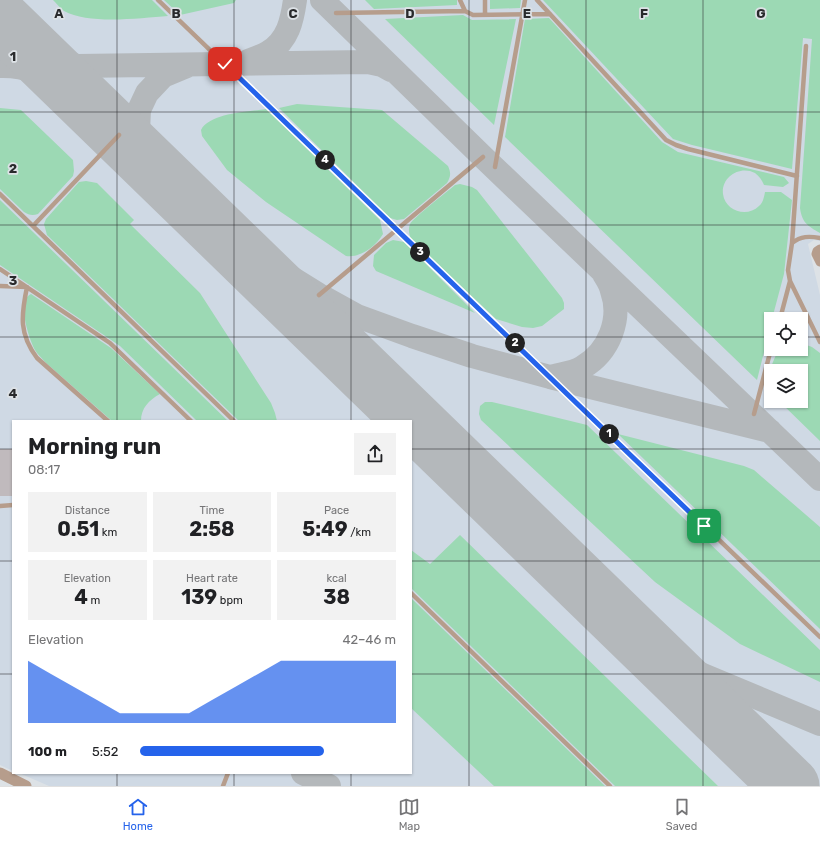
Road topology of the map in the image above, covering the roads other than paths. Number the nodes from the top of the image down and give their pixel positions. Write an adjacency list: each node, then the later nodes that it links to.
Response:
1 (158, 0): 18 (lane)
2 (460, 0): 6 (lane)
3 (485, 0): 9 (lane)
4 (525, 0): 10 (lane)
5 (537, 0): 8 (lane)
6 (465, 11): 7 (lane); 9 (lane)
7 (336, 14)
8 (550, 14): 10 (lane); 15 (lane)
9 (485, 15): 10 (lane)
10 (523, 15): 14 (lane)
11 (806, 46): 15 (lane)
12 (119, 135): 17 (lane)
13 (483, 157): 18 (lane)
14 (495, 167)
15 (797, 176): 20 (lane)
16 (0, 194): 17 (lane)
17 (33, 226): 34 (lane)
18 (397, 230): 27 (lane); 38 (lane)
19 (820, 238): 20 (lane)
20 (792, 243): 24 (lane)
21 (820, 249): 22 (street)
22 (820, 262)
23 (0, 269): 26 (lane)
24 (790, 282): 28 (lane); 29 (lane)
25 (0, 286): 26 (lane)
26 (27, 287): 32 (lane); 33 (lane)
27 (319, 296)
28 (782, 312)
29 (820, 342)
30 (769, 356): 31 (lane)
31 (754, 414)
32 (107, 420)
33 (190, 420)
34 (233, 420)
35 (0, 506): 36 (lane)
36 (12, 506)
37 (412, 594): 43 (lane)
38 (820, 637)
39 (0, 773): 41 (street)
40 (228, 774): 42 (lane)
41 (26, 786)
42 (223, 786)
43 (610, 786)

